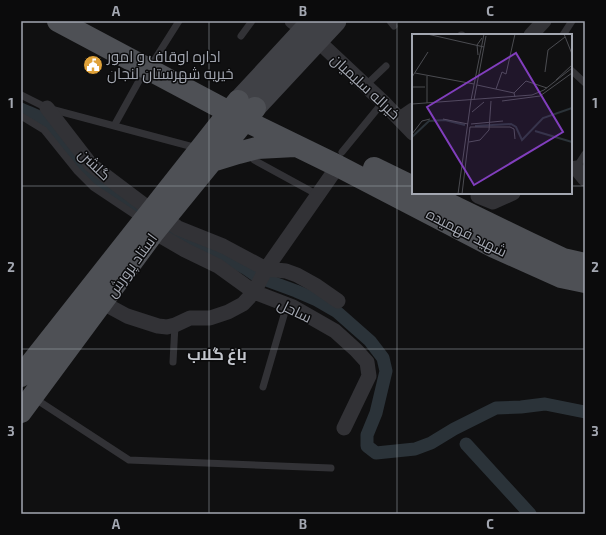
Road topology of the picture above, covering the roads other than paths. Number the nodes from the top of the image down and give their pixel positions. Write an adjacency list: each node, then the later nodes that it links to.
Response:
1 (58, 21): 12 (main road)
2 (84, 21): 12 (main road)
3 (179, 21): 12 (lane)
4 (252, 21): 11 (lane)
5 (336, 21): 8 (main road)
6 (544, 21): 9 (street)
7 (572, 21): 10 (lane)
8 (307, 28): 16 (street, خیراله سلیمیان); 20 (main road)
9 (532, 34)
10 (564, 34)
11 (241, 36)
12 (151, 63): 20 (main road); 24 (lane)
13 (386, 66): 16 (lane)
14 (572, 71): 15 (lane)
15 (585, 83)
16 (365, 86): 18 (street, خیراله سلیمیان)
17 (21, 95): 19 (lane)
18 (383, 102): 23 (street, خیراله سلیمیان); 29 (lane)
19 (47, 108): 24 (lane); 37 (street, گلشن)
20 (242, 110): 26 (main road, شهید فهمیده); 28 (main road, استاد پرورش); 29 (main road, شهید فهمیده)
21 (412, 111): 23 (street)
22 (21, 116): 37 (lane)
23 (400, 119): 25 (street, خیراله سلیمیان)
24 (114, 126): 28 (lane)
25 (412, 132)
26 (298, 146): 28 (main road); 29 (main road, شهید فهمیده)
27 (585, 154): 31 (lane)
28 (207, 155): 37 (main road, استاد پرورش)
29 (340, 159): 32 (main road, شهید فهمیده); 35 (street); 40 (main road, شهید فهمیده)
30 (254, 160): 35 (lane)
31 (577, 172)
32 (412, 187)
33 (434, 194): 36 (main road, شهید فهمیده)
34 (511, 194): 36 (street)
35 (318, 195): 39 (street)
36 (476, 199): 38 (main road, شهید فهمیده)
37 (154, 221): 39 (street); 41 (street, ساحل); 43 (main road, استاد پرورش); 47 (main road, استاد پرورش)
38 (585, 264)
39 (266, 269): 41 (street); 42 (street)
40 (585, 282)
41 (254, 292): 44 (street, ساحل); 45 (street)
42 (338, 301)
43 (103, 303): 45 (street); 49 (main road, استاد پرورش)
44 (287, 305): 48 (lane); 50 (street, ساحل)
45 (175, 325): 46 (lane)
46 (173, 362)
47 (21, 376)
48 (263, 387)
49 (27, 405): 51 (lane)
50 (344, 428)
51 (331, 468)

